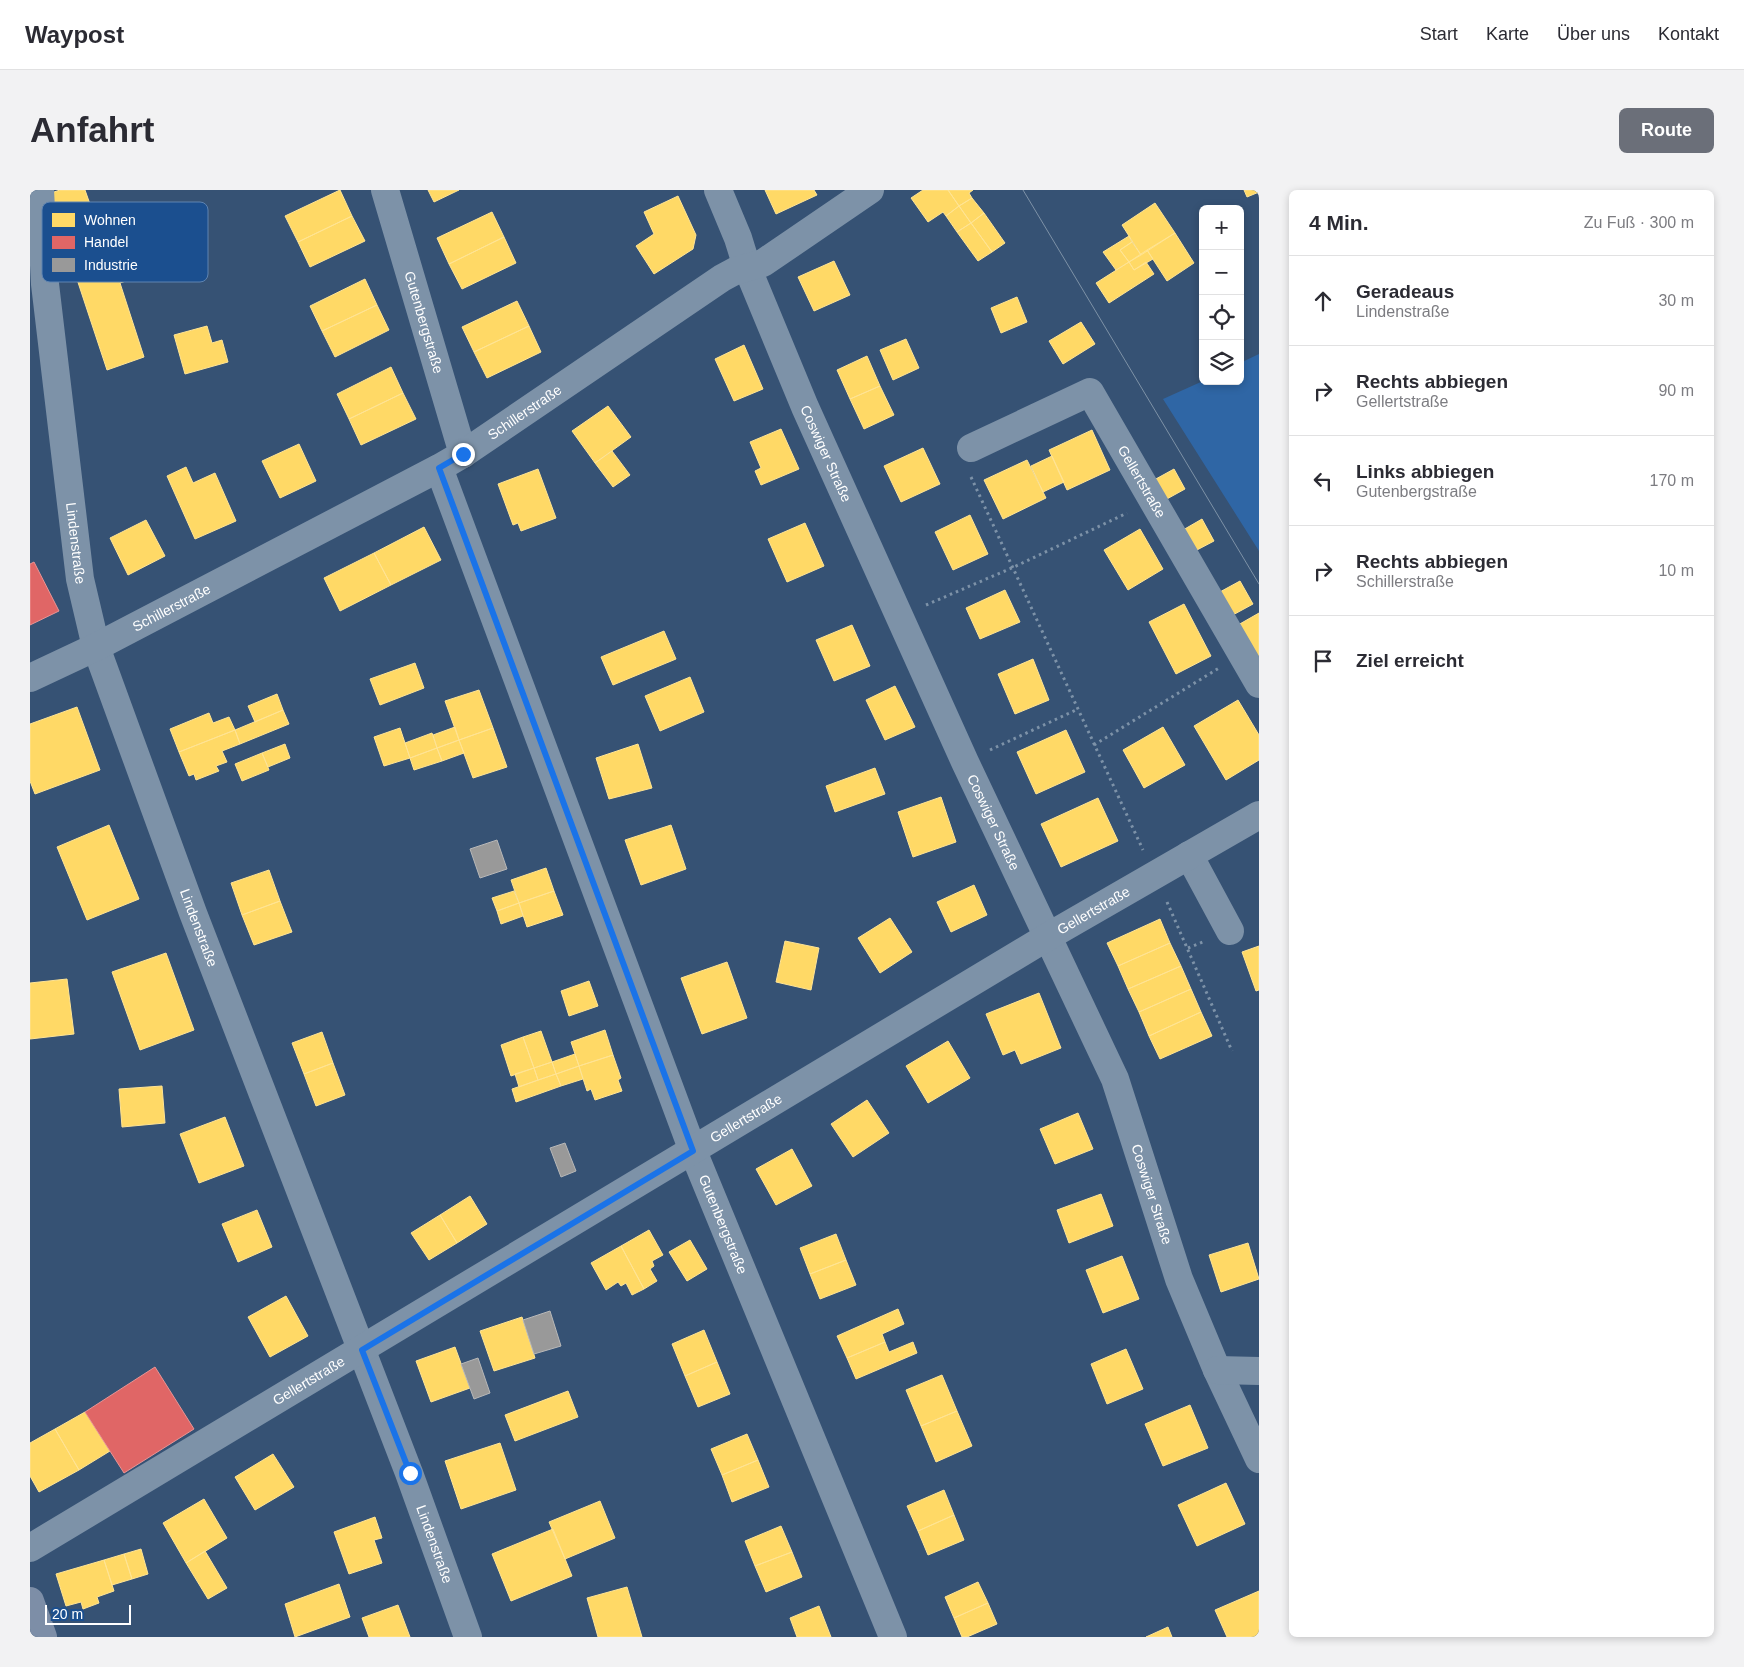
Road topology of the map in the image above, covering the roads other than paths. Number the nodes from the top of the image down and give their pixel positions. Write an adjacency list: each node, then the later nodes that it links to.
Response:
1 (40, 190): 5 (street, Lindenstraße)
2 (385, 190): 9 (street, Gutenbergstraße)
3 (718, 190): 6 (street, Coswiger Straße)
4 (870, 190): 6 (street, Schillerstraße)
5 (42, 228)
6 (746, 267): 9 (street, Schillerstraße); 17 (street, Coswiger Straße)
7 (45, 282): 11 (street, Lindenstraße)
8 (971, 448): 13 (street, Gellertstraße)
9 (463, 454): 10 (street, Schillerstraße)
10 (439, 468): 11 (street, Schillerstraße); 18 (street, Gutenbergstraße)
11 (96, 647): 12 (street, Schillerstraße); 19 (street, Lindenstraße)
12 (30, 678)
13 (1259, 684)
14 (1259, 816): 15 (street, Gellertstraße)
15 (1189, 854): 16 (street); 17 (street, Gellertstraße)
16 (1230, 932)
17 (1049, 936): 18 (street, Gellertstraße); 20 (street, Coswiger Straße)
18 (693, 1151): 19 (street, Gellertstraße); 27 (street, Gutenbergstraße)
19 (362, 1350): 23 (street, Gellertstraße); 26 (street, Lindenstraße)
20 (1217, 1370): 21 (street); 22 (street, Coswiger Straße)
21 (1259, 1371)
22 (1259, 1459)
23 (30, 1548)
24 (30, 1601): 25 (main road)
25 (43, 1637)
26 (468, 1637)
27 (893, 1637)

